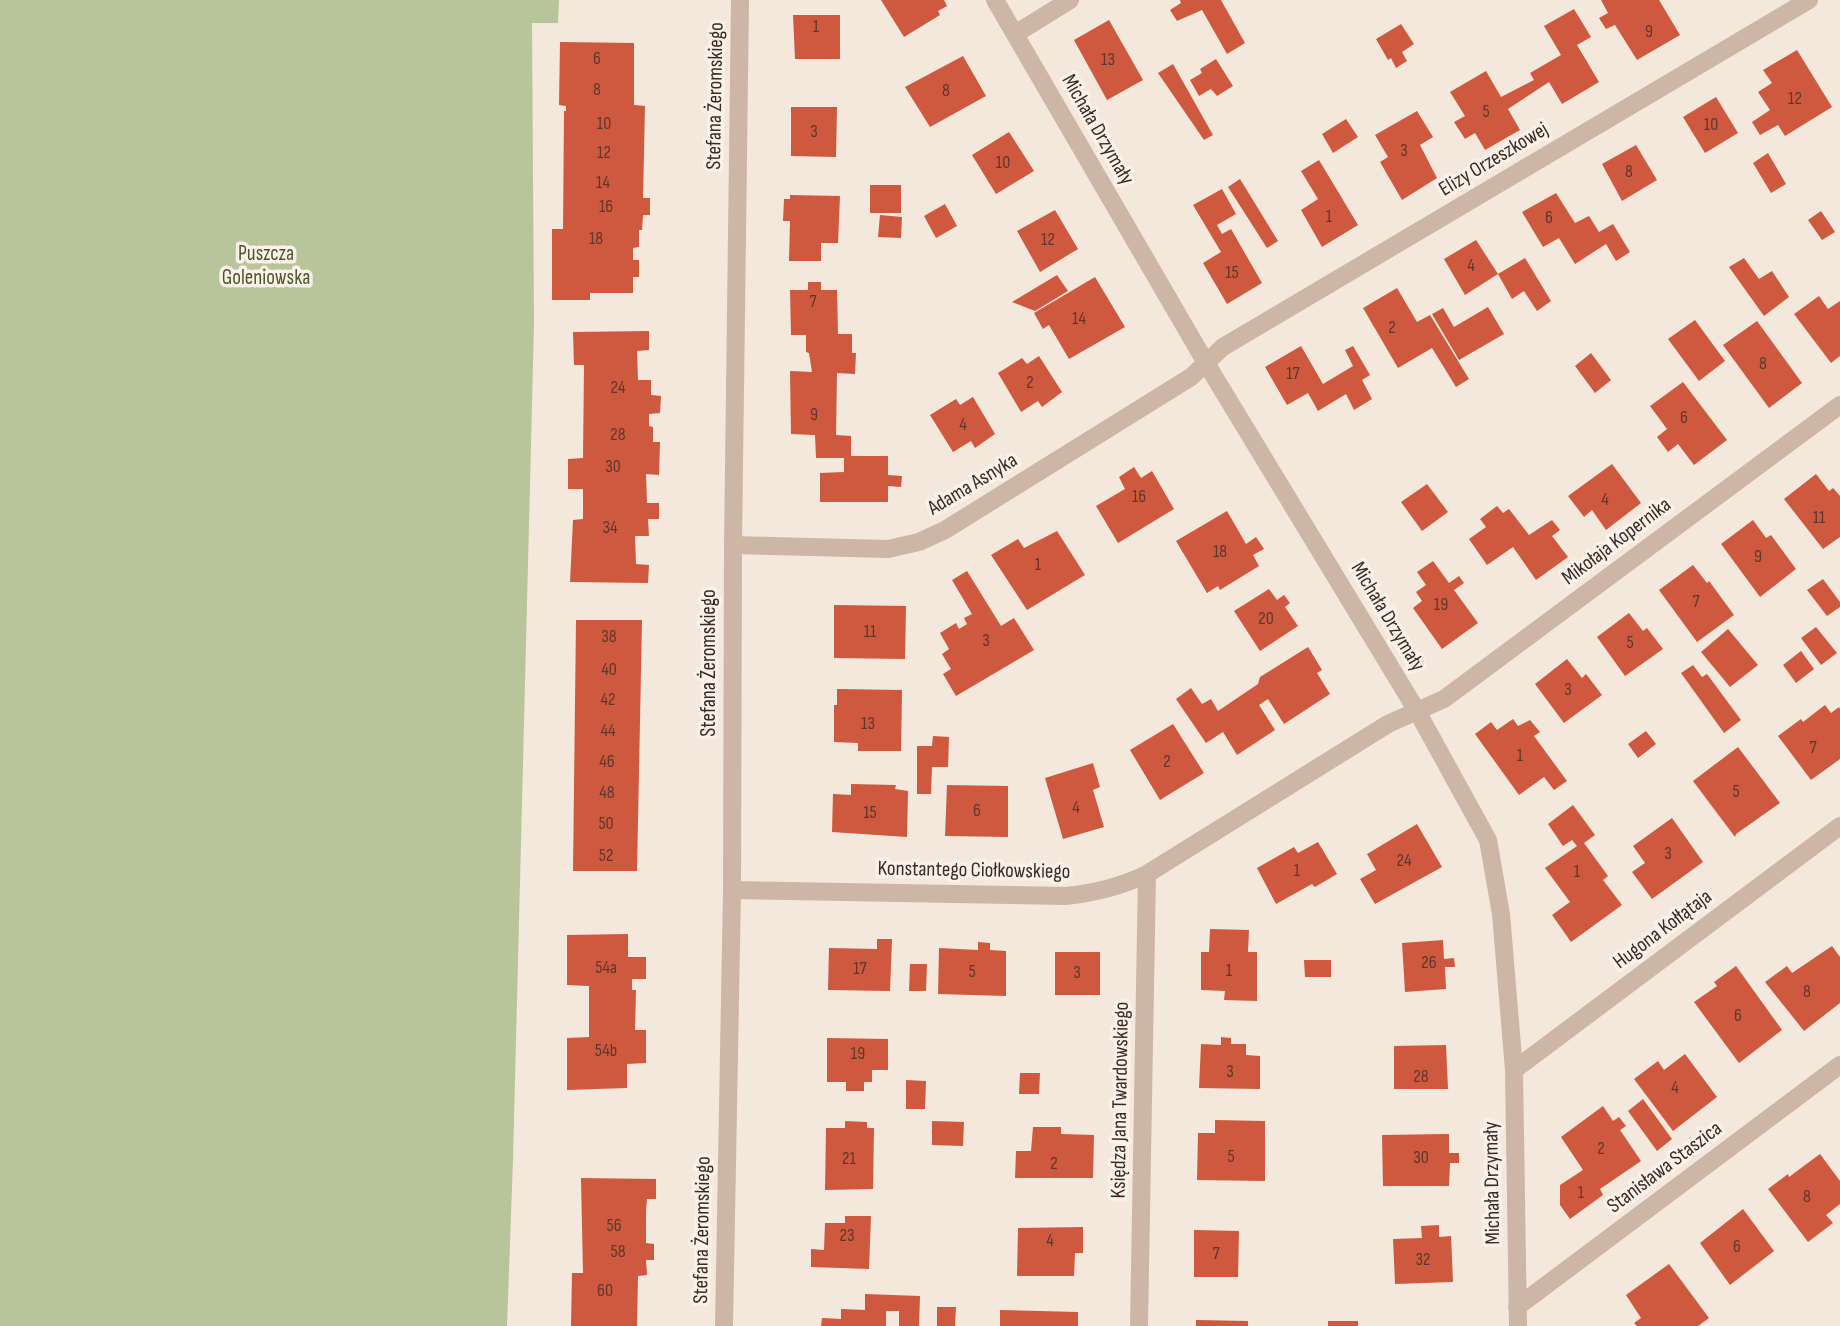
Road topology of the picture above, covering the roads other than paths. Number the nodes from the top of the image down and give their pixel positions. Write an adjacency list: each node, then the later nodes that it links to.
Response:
1 (740, 0): 8 (street, Stefana Żeromskiego)
2 (995, 0): 5 (street, Michała Drzymały)
3 (1070, 0): 5 (street)
4 (1809, 0): 6 (street, Elizy Orzeszkowej)
5 (1015, 34): 6 (street, Michała Drzymały)
6 (1206, 363): 8 (street, Adama Asnyka); 9 (street, Michała Drzymały)
7 (1840, 405): 9 (street, Mikołaja Kopernika)
8 (733, 545): 12 (street, Stefana Żeromskiego)
9 (1417, 711): 11 (street, Konstantego Ciołkowskiego); 14 (street, Michała Drzymały)
10 (1840, 826): 14 (street, Hugona Kołłątaja)
11 (1147, 874): 12 (street, Konstantego Ciołkowskiego); 17 (street, Księdza Jana Twardowskiego)
12 (732, 890): 16 (street, Stefana Żeromskiego)
13 (1840, 1065): 15 (street, Stanisława Staszica)
14 (1514, 1070): 15 (street, Michała Drzymały)
15 (1517, 1307): 18 (street, Michała Drzymały)
16 (724, 1326)
17 (1139, 1326)
18 (1518, 1326)

